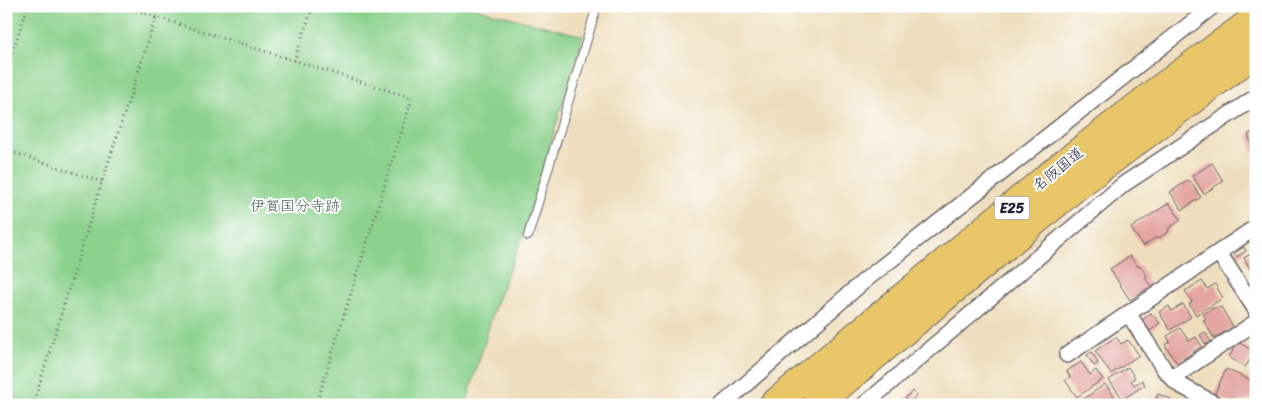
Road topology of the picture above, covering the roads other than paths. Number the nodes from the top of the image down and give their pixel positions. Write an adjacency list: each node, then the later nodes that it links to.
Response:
1 (597, 6): 9 (lane)
2 (1213, 6): 16 (street)
3 (1256, 18): 17 (highway, 名阪国道 / E25)
4 (1256, 52): 7 (highway, 名阪国道 / E25)
5 (1256, 62): 7 (highway)
6 (1256, 97): 19 (street)
7 (1177, 110): 18 (highway, 名阪国道 / E25)
8 (1256, 227): 10 (street)
9 (528, 236)
10 (1219, 253): 11 (street); 12 (street)
11 (1256, 310)
12 (1128, 313): 14 (street); 15 (street)
13 (1256, 322): 15 (street)
14 (1067, 355)
15 (1172, 378): 20 (street)
16 (722, 405)
17 (773, 405)
18 (816, 405)
19 (864, 405)
20 (1217, 405)

